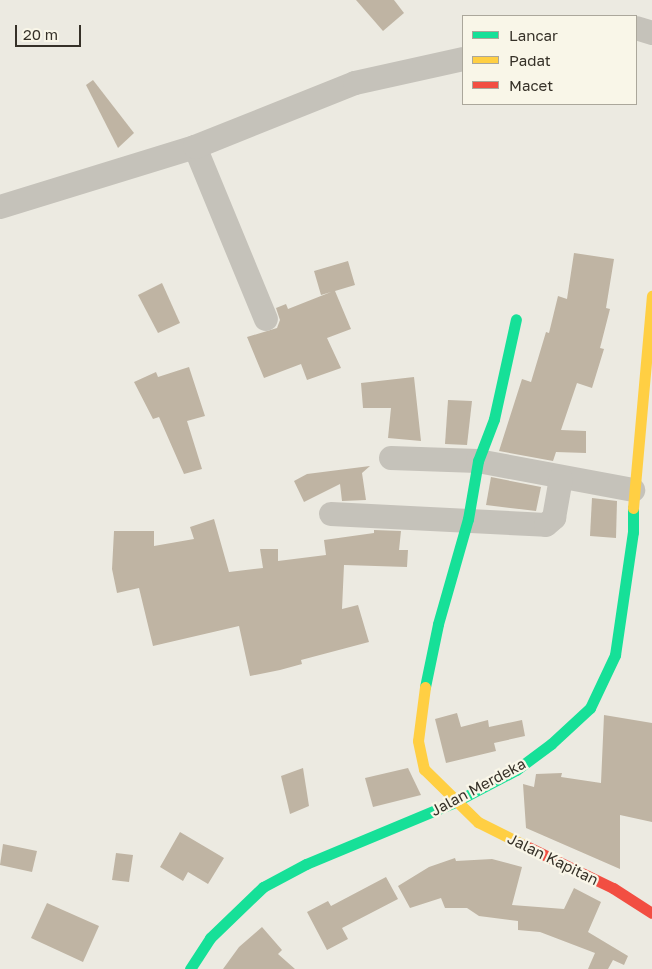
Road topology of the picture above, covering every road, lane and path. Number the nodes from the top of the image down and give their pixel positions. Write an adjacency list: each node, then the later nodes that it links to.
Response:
1 (637, 28): 2 (street)
2 (652, 33)
3 (462, 59): 4 (street)
4 (195, 147): 5 (street); 7 (street)
5 (0, 207)
6 (652, 296): 12 (street, Jalan Merdeka)
7 (266, 319)
8 (516, 319): 10 (street, Jalan Kapitan)
9 (391, 458): 10 (street)
10 (478, 461): 11 (street); 14 (street, Jalan Kapitan)
11 (561, 479): 12 (street); 14 (street)
12 (634, 490): 15 (street, Jalan Merdeka)
13 (331, 514): 14 (street)
14 (468, 519): 15 (street, Jalan Kapitan)
15 (455, 802): 16 (street, Jalan Kapitan); 17 (street, Jalan Merdeka)
16 (652, 913)
17 (190, 969)

